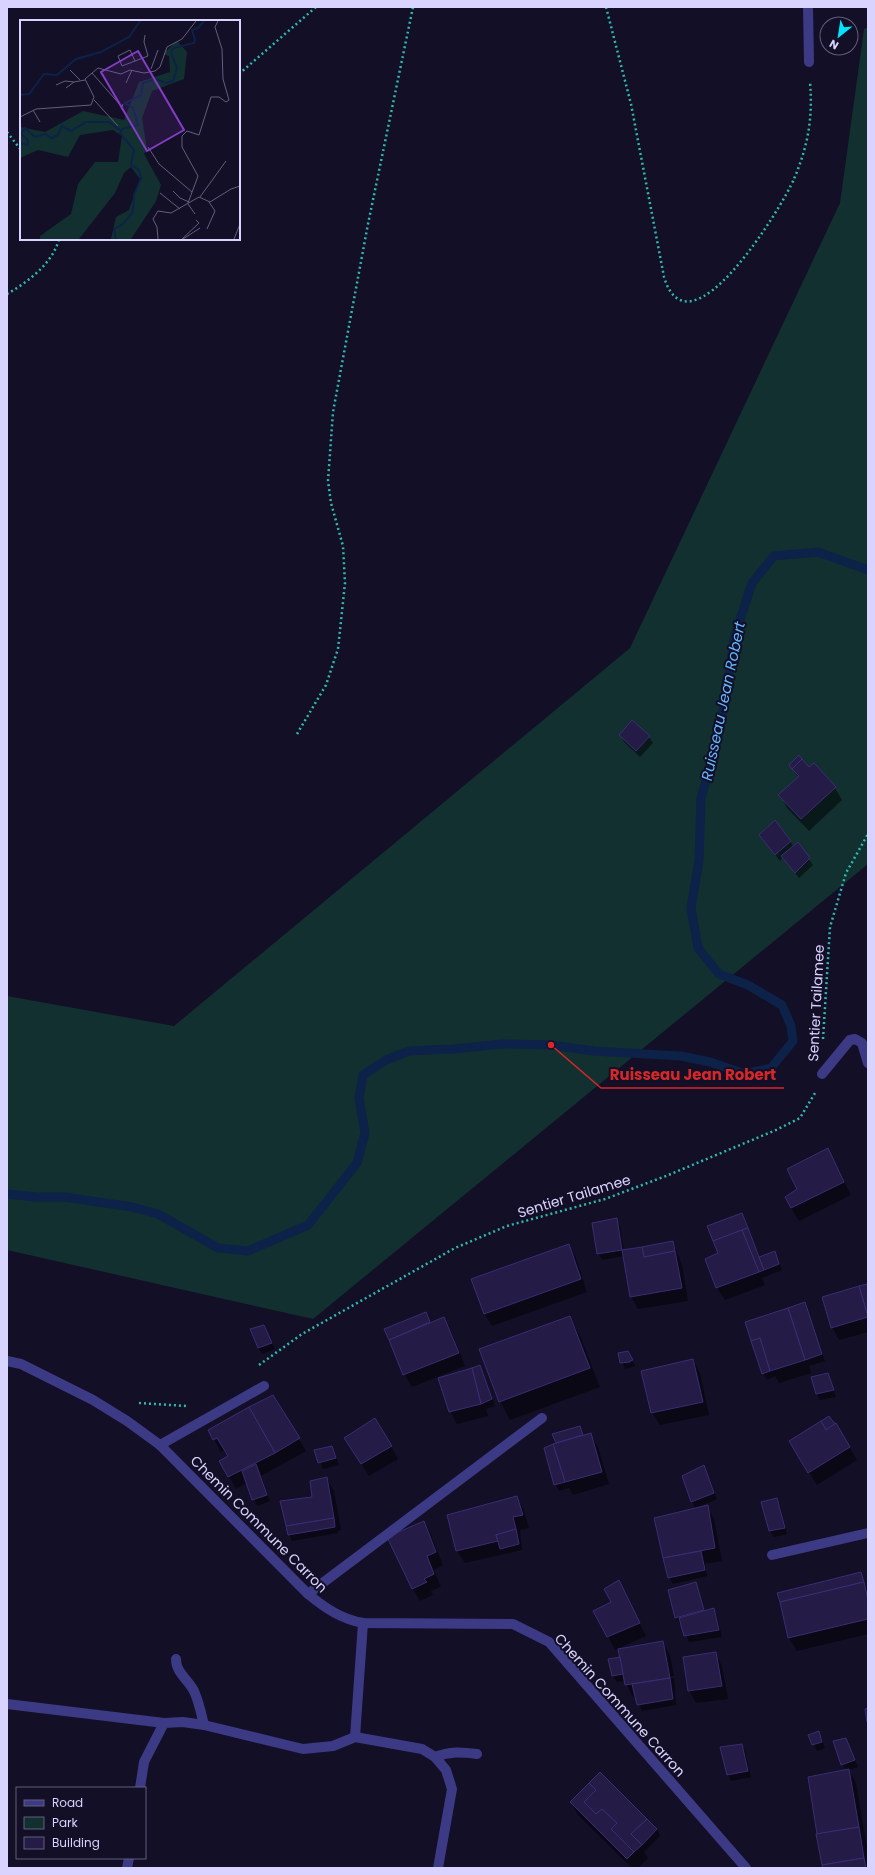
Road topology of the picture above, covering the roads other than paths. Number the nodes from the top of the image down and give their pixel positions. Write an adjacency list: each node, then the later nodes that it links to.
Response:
1 (808, 7): 2 (street)
2 (809, 62)
3 (868, 1063): 4 (street)
4 (822, 1074)
5 (7, 1361): 8 (street, Chemin Commune Carron)
6 (264, 1386): 8 (street)
7 (542, 1418): 11 (street)
8 (160, 1445): 11 (street, Chemin Commune Carron)
9 (868, 1533): 10 (street)
10 (772, 1554)
11 (308, 1594): 12 (street, Chemin Commune Carron)
12 (363, 1623): 17 (street); 22 (street, Chemin Commune Carron)
13 (176, 1659): 16 (street)
14 (7, 1704): 15 (street)
15 (164, 1723): 16 (street); 20 (street)
16 (204, 1725): 17 (street)
17 (355, 1737): 19 (street)
18 (477, 1754): 19 (street)
19 (435, 1757): 21 (street)
20 (140, 1787)
21 (438, 1868)
22 (746, 1868)

